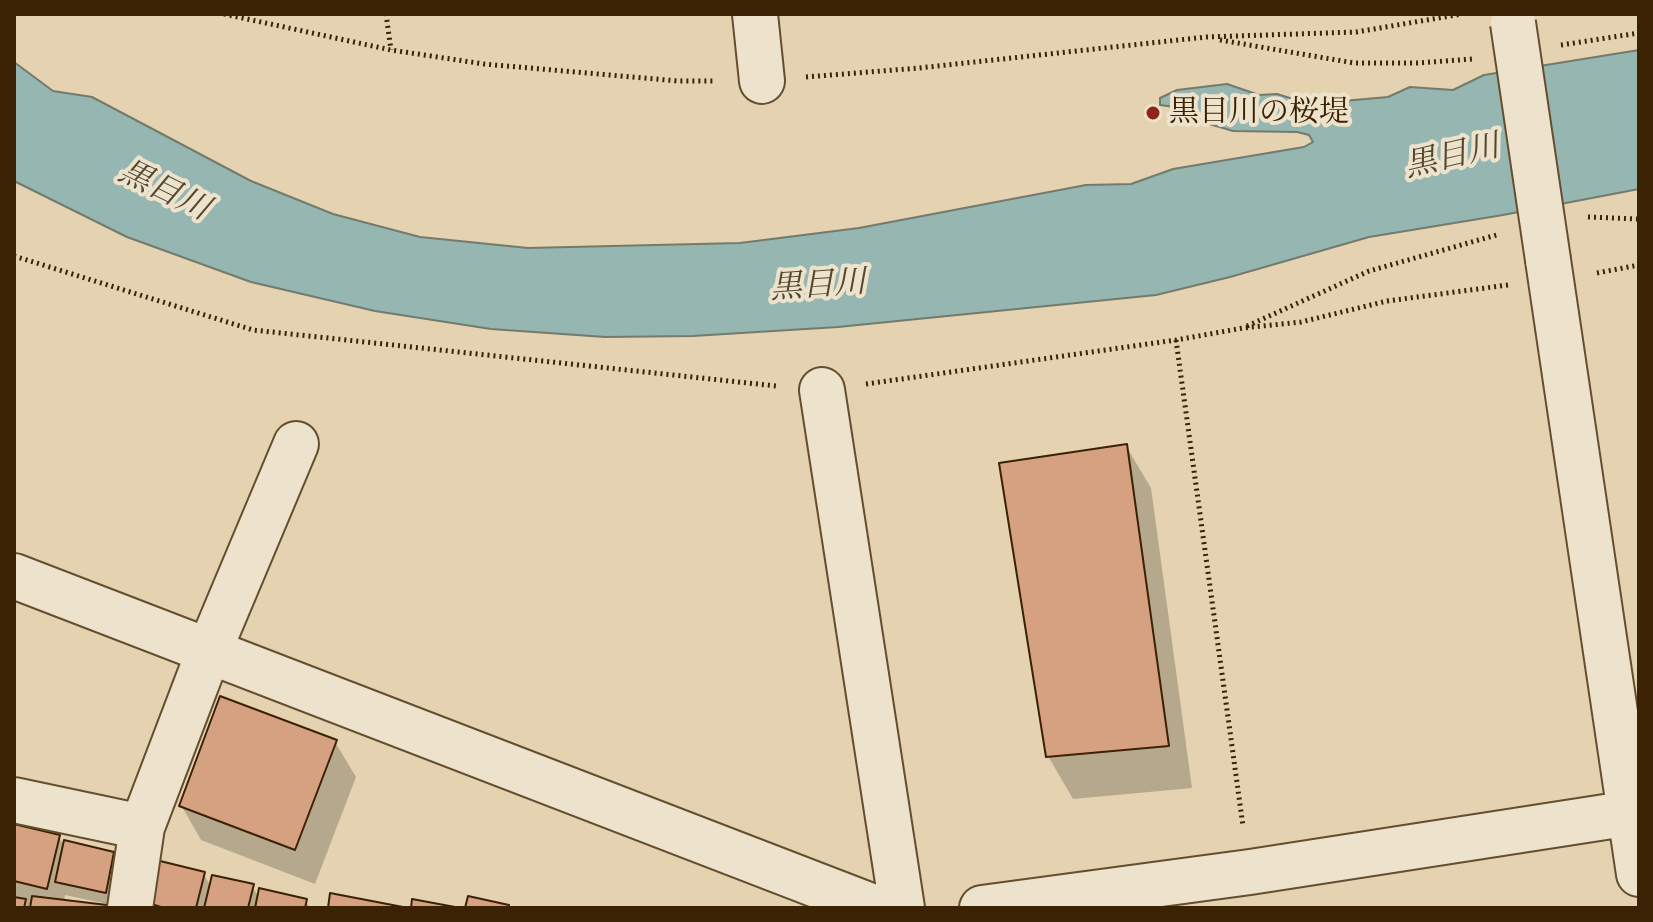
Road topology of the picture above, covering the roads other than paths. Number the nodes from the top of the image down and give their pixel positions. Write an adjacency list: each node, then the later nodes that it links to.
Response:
1 (755, 14): 3 (street)
2 (1513, 19): 9 (street, bridge)
3 (762, 81)
4 (822, 390): 14 (street)
5 (296, 444): 7 (street)
6 (14, 576): 7 (street)
7 (209, 651): 10 (street); 13 (street)
8 (14, 800): 10 (street)
9 (1635, 814): 11 (street); 15 (street)
10 (142, 827): 12 (street)
11 (1639, 874)
12 (130, 908)
13 (876, 908)
14 (902, 908)
15 (982, 908)

